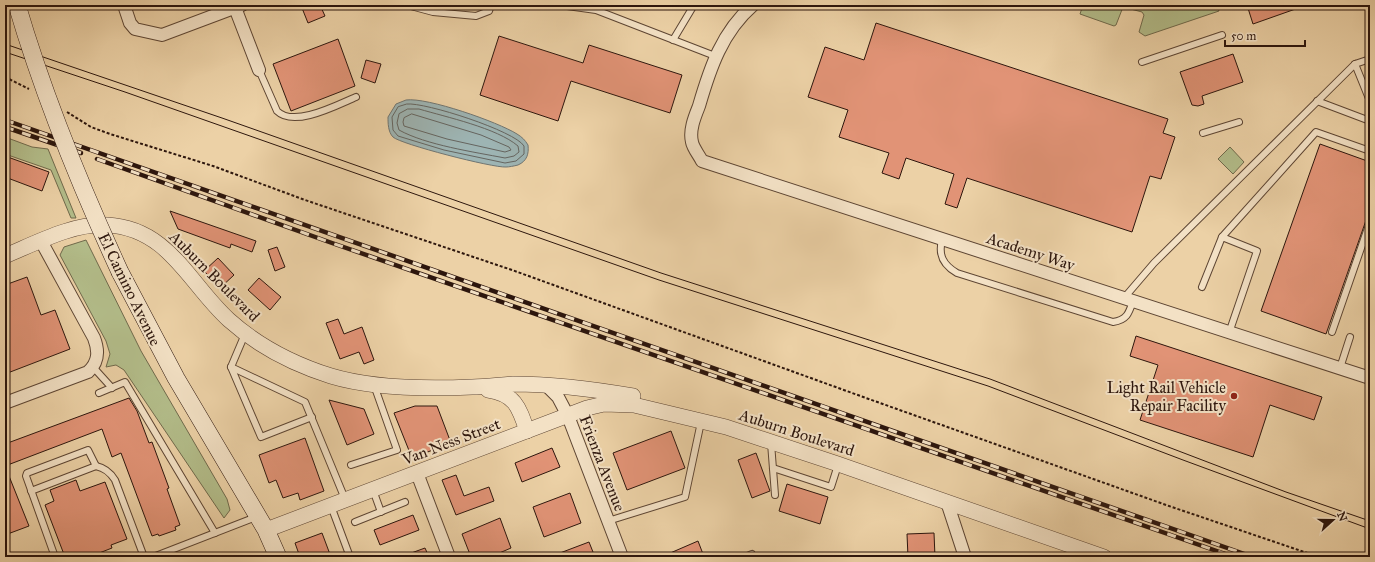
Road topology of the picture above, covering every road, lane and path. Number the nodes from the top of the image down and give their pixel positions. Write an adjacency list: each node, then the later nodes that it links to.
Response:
1 (17, 5): 68 (main road, El Camino Avenue, bridge)
2 (124, 5): 8 (street)
3 (407, 5): 4 (lane)
4 (491, 5)
5 (560, 5): 10 (lane)
6 (694, 5): 10 (lane)
7 (753, 5): 11 (street)
8 (237, 6): 15 (street)
9 (1222, 35): 13 (lane)
10 (673, 40): 11 (lane)
11 (715, 56): 28 (street, Academy Way)
12 (1370, 59): 14 (lane)
13 (1142, 62)
14 (1355, 64): 19 (lane); 20 (lane)
15 (259, 70): 18 (lane)
16 (5, 77): 17 (path)
17 (33, 91)
18 (356, 97)
19 (1317, 101): 22 (lane); 32 (lane)
20 (1370, 101)
21 (66, 111): 82 (path)
22 (1370, 121)
23 (1239, 122): 24 (lane)
24 (1203, 133)
25 (1370, 151): 27 (lane)
26 (1370, 222): 33 (lane)
27 (1222, 238): 31 (lane); 34 (lane)
28 (942, 240): 32 (street, Academy Way); 32 (lane)
29 (41, 241): 30 (street, Auburn Boulevard); 35 (street, Auburn Boulevard); 37 (street)
30 (5, 256)
31 (1202, 287)
32 (1129, 300): 34 (street, Academy Way)
33 (1332, 332)
34 (1229, 333): 39 (street, Academy Way)
35 (245, 334): 38 (lane); 41 (street, Auburn Boulevard)
36 (1350, 337): 39 (lane)
37 (93, 367): 44 (lane); 46 (street)
38 (231, 367): 49 (lane); 49 (lane)
39 (1340, 368): 40 (street, Academy Way)
40 (1370, 378)
41 (374, 385): 43 (street, Auburn Boulevard); 54 (lane)
42 (546, 385): 43 (street, Auburn Boulevard); 47 (street, Auburn Boulevard); 48 (street, Frienza Avenue)
43 (471, 387): 51 (street, Auburn Boulevard)
44 (112, 388): 45 (lane); 69 (lane)
45 (99, 393)
46 (5, 403)
47 (652, 409): 48 (street, Van Ness Street); 50 (street, Auburn Boulevard)
48 (568, 416): 51 (street, Van Ness Street); 66 (street, Frienza Avenue)
49 (312, 417): 61 (lane)
50 (701, 421): 52 (street, Auburn Boulevard); 66 (lane)
51 (527, 431): 57 (street, Van Ness Street)
52 (771, 441): 53 (street, Auburn Boulevard); 56 (lane)
53 (838, 464): 56 (lane); 63 (street, Auburn Boulevard)
54 (351, 465)
55 (96, 466): 59 (lane); 59 (lane); 73 (lane)
56 (773, 468): 60 (lane)
57 (417, 473): 58 (street, Van Ness Street); 77 (street)
58 (373, 490): 61 (street, Van Ness Street); 65 (lane)
59 (31, 491): 72 (lane)
60 (776, 495)
61 (346, 500): 64 (street, Van Ness Street)
62 (405, 502): 65 (lane)
63 (947, 502): 71 (street, Auburn Boulevard); 80 (street)
64 (331, 506): 68 (street, Van Ness Street); 76 (lane)
65 (381, 512): 67 (lane)
66 (608, 521): 78 (street, Frienza Avenue)
67 (355, 522)
68 (262, 523): 69 (lane); 75 (main road, El Camino Avenue)
69 (215, 533): 74 (lane)
70 (752, 554): 79 (lane)
71 (1083, 554): 81 (street, Auburn Boulevard)
72 (55, 557)
73 (144, 557)
74 (153, 557)
75 (278, 557)
76 (350, 557)
77 (449, 557)
78 (622, 557)
79 (745, 557)
80 (965, 557)
81 (1104, 557)
82 (1319, 557)

